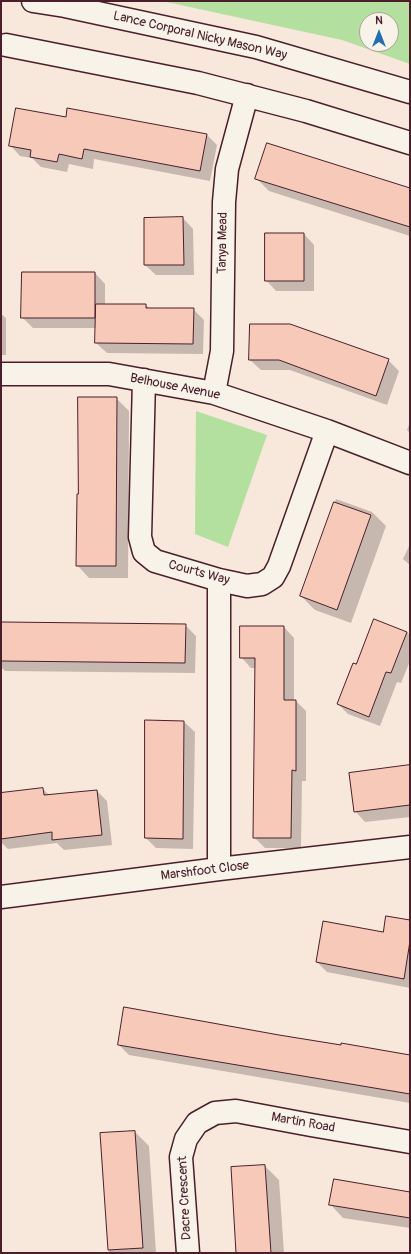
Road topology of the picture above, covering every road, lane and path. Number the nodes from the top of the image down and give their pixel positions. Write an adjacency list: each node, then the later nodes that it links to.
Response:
1 (33, 1): 3 (street, Lance Corporal Nicky Mason Way)
2 (6, 45): 4 (street)
3 (410, 92)
4 (247, 95): 5 (street); 8 (street, Tanya Mead)
5 (410, 143)
6 (1, 374): 7 (street, Belhouse Avenue)
7 (144, 380): 8 (street, Belhouse Avenue); 11 (street, Courts Way)
8 (214, 393): 9 (street, Belhouse Avenue)
9 (327, 431): 10 (street, Belhouse Avenue); 11 (street, Courts Way)
10 (410, 464)
11 (219, 580): 13 (street)
12 (410, 847): 13 (street, Marshfoot Close)
13 (219, 870): 14 (street, Marshfoot Close)
14 (1, 897)
15 (197, 1123): 16 (street, Martin Road); 17 (street, Dacre Crescent)
16 (410, 1142)
17 (188, 1253)

